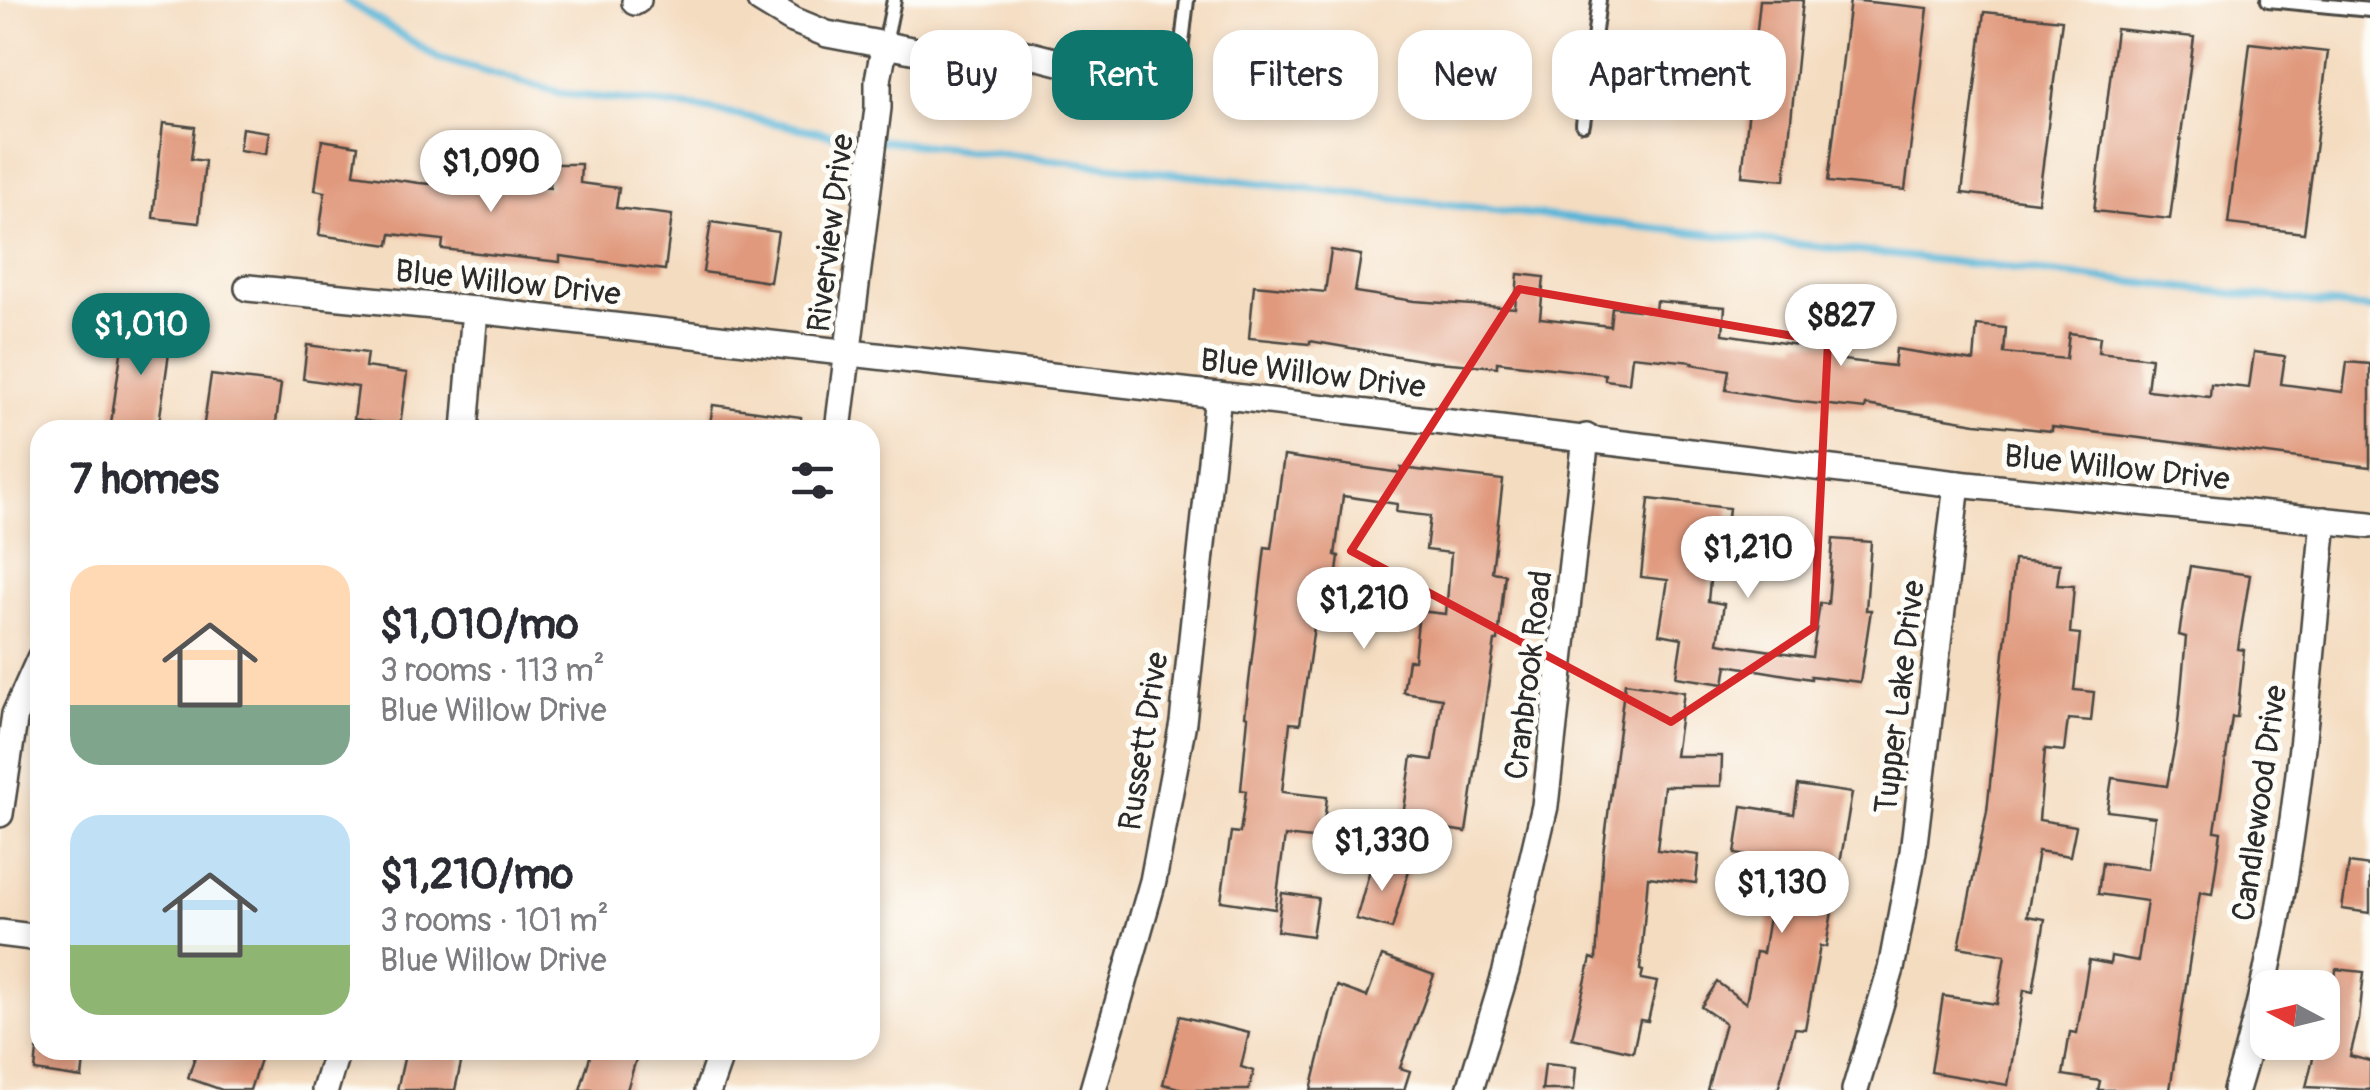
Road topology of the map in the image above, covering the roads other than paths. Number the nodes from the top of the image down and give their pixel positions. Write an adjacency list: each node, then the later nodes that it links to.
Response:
1 (760, 0): 8 (street)
2 (894, 0): 8 (lane)
3 (1188, 0): 7 (lane)
4 (1600, 0): 10 (lane)
5 (2268, 0): 6 (lane)
6 (2362, 6)
7 (1184, 30)
8 (885, 44): 9 (street); 13 (street, Riverview Drive)
9 (1052, 61)
10 (1583, 124)
11 (248, 288): 12 (street, Blue Willow Drive)
12 (475, 310): 13 (street, Blue Willow Drive); 15 (street)
13 (847, 354): 14 (street, Blue Willow Drive); 16 (street, Riverview Drive)
14 (1218, 395): 17 (street, Blue Willow Drive); 29 (street, Russett Drive)
15 (466, 420)
16 (839, 420)
17 (1586, 437): 18 (street, Blue Willow Drive); 30 (street, Cranbrook Road)
18 (1957, 484): 19 (street, Blue Willow Drive); 31 (street, Tupper Lake Drive)
19 (2324, 520): 20 (street, Blue Willow Drive); 32 (street, Candlewood Drive)
20 (2370, 526)
21 (30, 680): 22 (street)
22 (0, 814)
23 (0, 933): 24 (street)
24 (30, 937)
25 (335, 1060): 27 (street)
26 (718, 1060): 28 (street)
27 (325, 1090)
28 (708, 1090)
29 (1093, 1090)
30 (1470, 1090)
31 (1856, 1090)
32 (2236, 1090)

